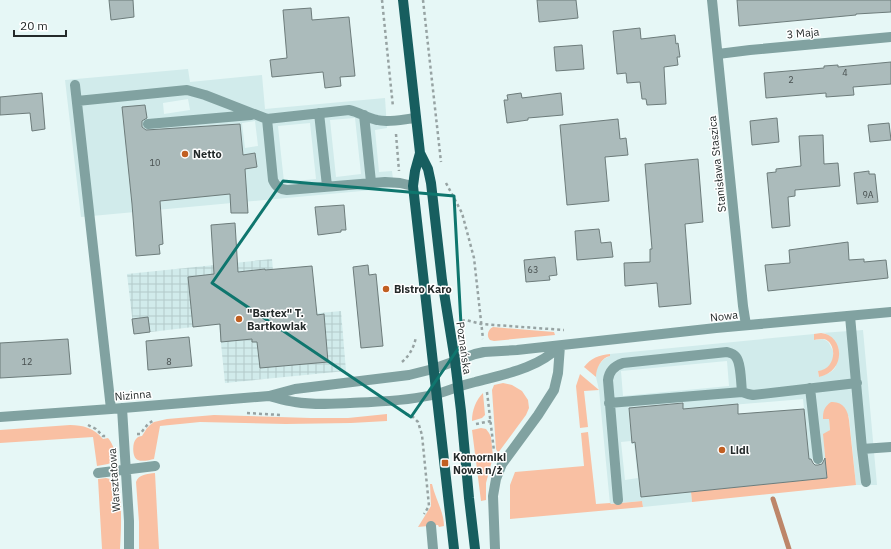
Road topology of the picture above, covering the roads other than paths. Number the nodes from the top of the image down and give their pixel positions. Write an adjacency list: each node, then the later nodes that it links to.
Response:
1 (403, 0): 10 (main road, Poznańska)
2 (712, 0): 4 (street, Stanisława Staszica)
3 (891, 36): 4 (street, 3 Maja)
4 (718, 54): 19 (street, Stanisława Staszica)
5 (75, 85): 6 (street)
6 (77, 101): 8 (street); 31 (street)
7 (319, 113): 9 (street); 11 (street); 15 (street)
8 (254, 115): 11 (street); 12 (street)
9 (364, 115): 10 (street); 14 (street)
10 (416, 118): 13 (main road, Poznańska)
11 (267, 119): 15 (street)
12 (148, 124)
13 (420, 153): 16 (main road, Poznańska); 21 (main road, Poznańska)
14 (371, 182): 15 (street); 16 (street)
15 (327, 186)
16 (413, 186): 22 (main road, Poznańska)
17 (891, 312): 18 (street, Nowa)
18 (850, 316): 19 (street, Nowa); 23 (street)
19 (746, 326): 20 (street, Nowa)
20 (560, 346): 21 (street, Nowa); 24 (street); 46 (street)
21 (455, 361): 22 (street, Nizinna); 24 (main road, Poznańska)
22 (433, 369): 27 (main road, Poznańska); 28 (street, Nizinna)
23 (857, 383): 25 (street); 34 (street)
24 (458, 387): 27 (street, Nizinna); 45 (main road, Poznańska)
25 (810, 388): 26 (street); 35 (street)
26 (742, 392): 29 (street); 29 (street)
27 (436, 394): 28 (street, Nizinna); 44 (main road, Poznańska)
28 (269, 396): 30 (street, Nizinna)
29 (610, 403): 40 (street)
30 (122, 408): 31 (street, Nizinna); 37 (street, Warsztatowa)
31 (111, 409): 32 (street, Nizinna)
32 (0, 417)
33 (891, 447): 34 (street)
34 (862, 449): 39 (street)
35 (818, 458)
36 (155, 466): 37 (street)
37 (125, 469): 38 (street); 42 (street, Warsztatowa)
38 (98, 473)
39 (866, 482)
40 (618, 500)
41 (431, 526): 43 (street)
42 (129, 549)
43 (433, 549)
44 (454, 549)
45 (475, 549)
46 (495, 549)

